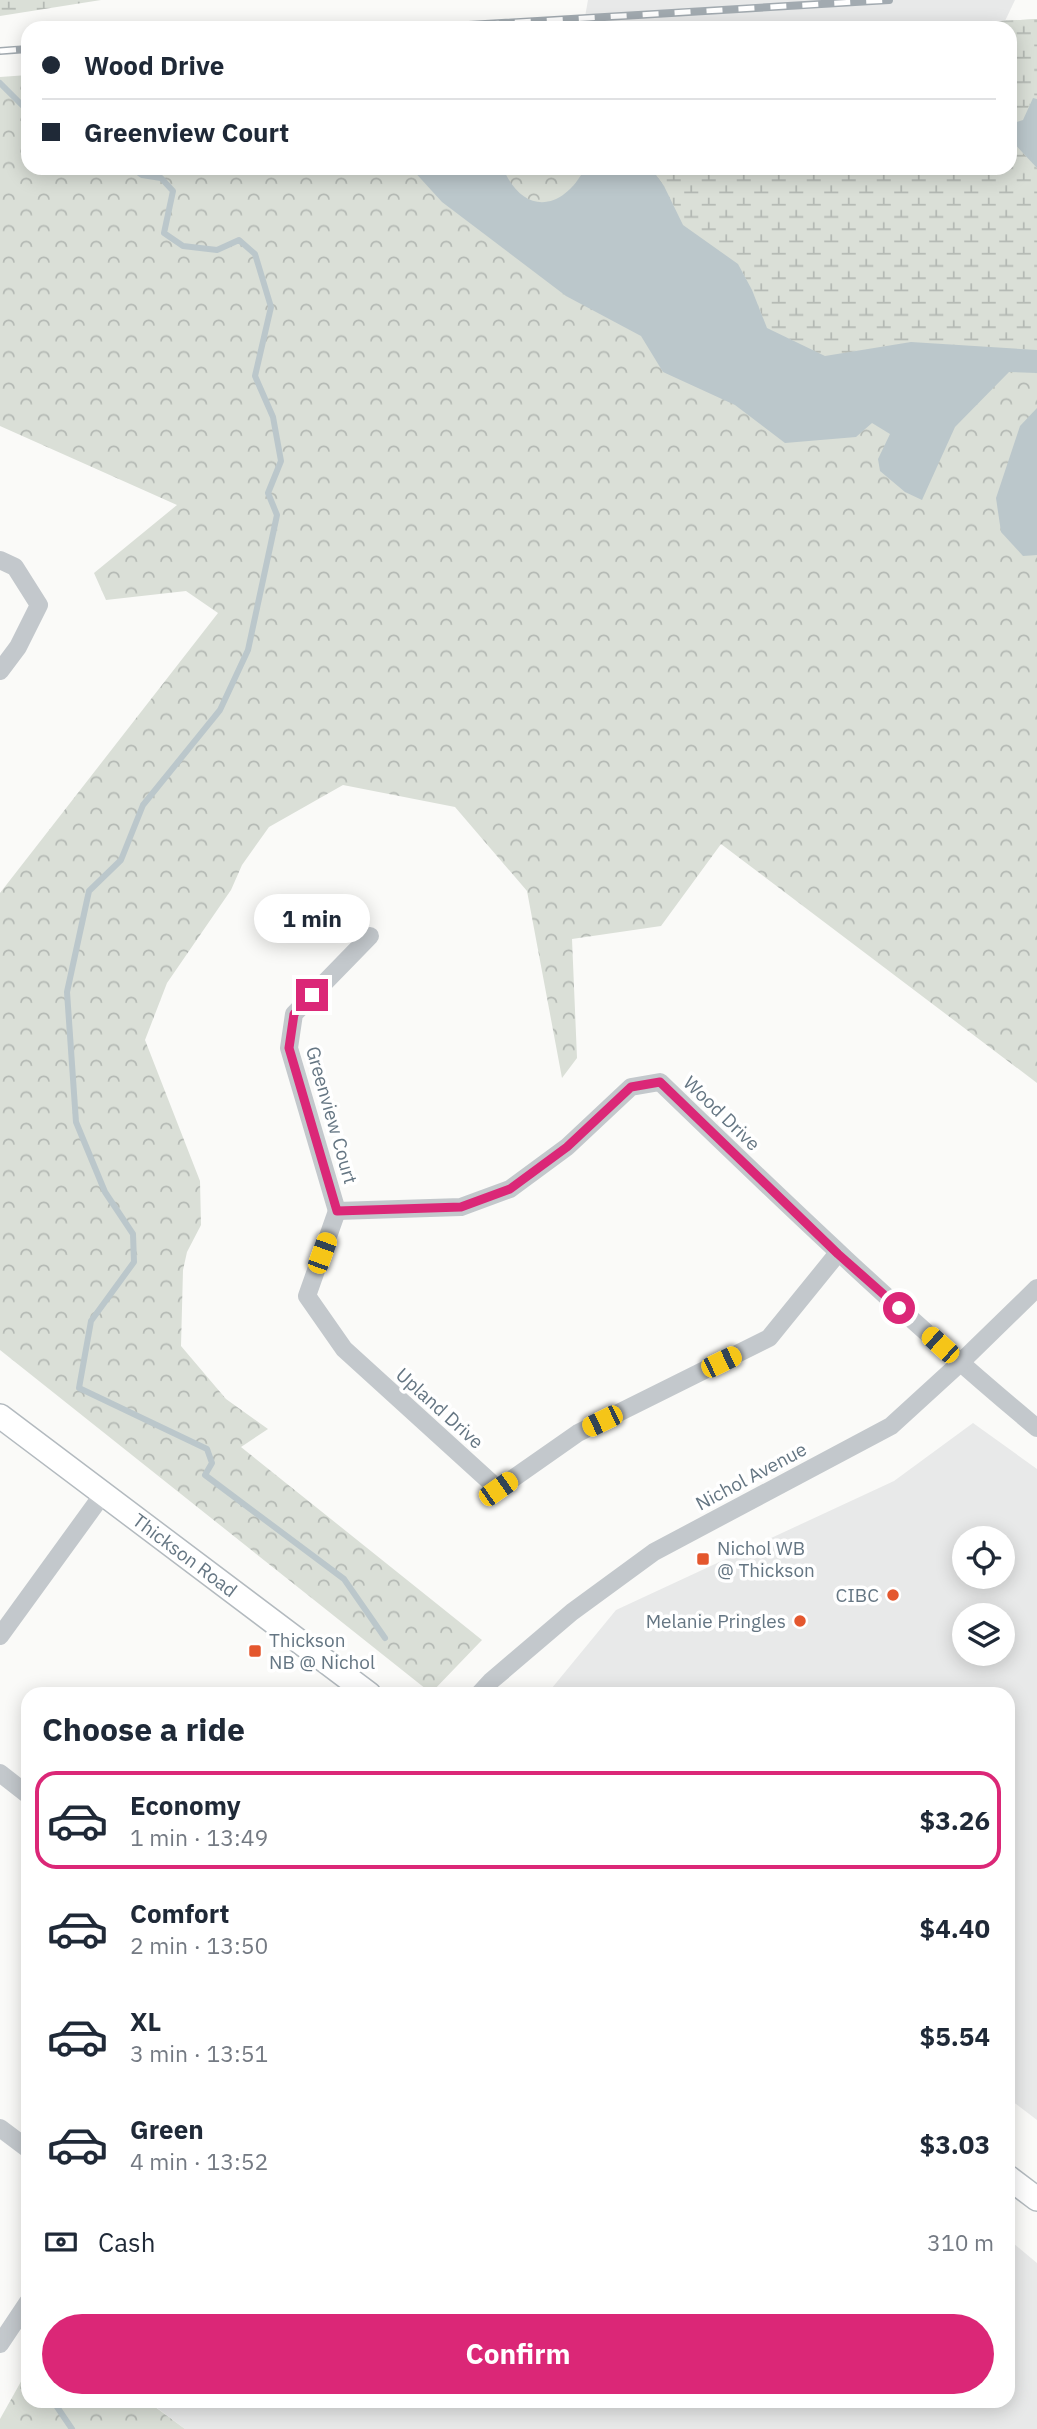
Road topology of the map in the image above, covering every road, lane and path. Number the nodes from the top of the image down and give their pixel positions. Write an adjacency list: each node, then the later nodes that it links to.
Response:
1 (0, 560): 2 (street)
2 (0, 671)
3 (370, 936): 4 (street, Greenview Court)
4 (337, 1211): 5 (street, Wood Drive); 5 (street, Upland Drive)
5 (838, 1254): 7 (street, Wood Drive)
6 (1037, 1288): 7 (street, Nichol Avenue)
7 (960, 1363): 9 (street, Wood Drive); 13 (street, Nichol Avenue)
8 (0, 1416): 10 (main road, Thickson Road)
9 (1037, 1428)
10 (103, 1494): 11 (street); 12 (main road, Thickson Road)
11 (0, 1636)
12 (360, 1687)
13 (485, 1687)
14 (0, 1773): 15 (street)
15 (21, 1790)
16 (0, 2128): 17 (street)
17 (21, 2144)
18 (1015, 2183): 19 (main road)
19 (1037, 2199)
20 (21, 2312): 21 (street)
21 (0, 2344)

